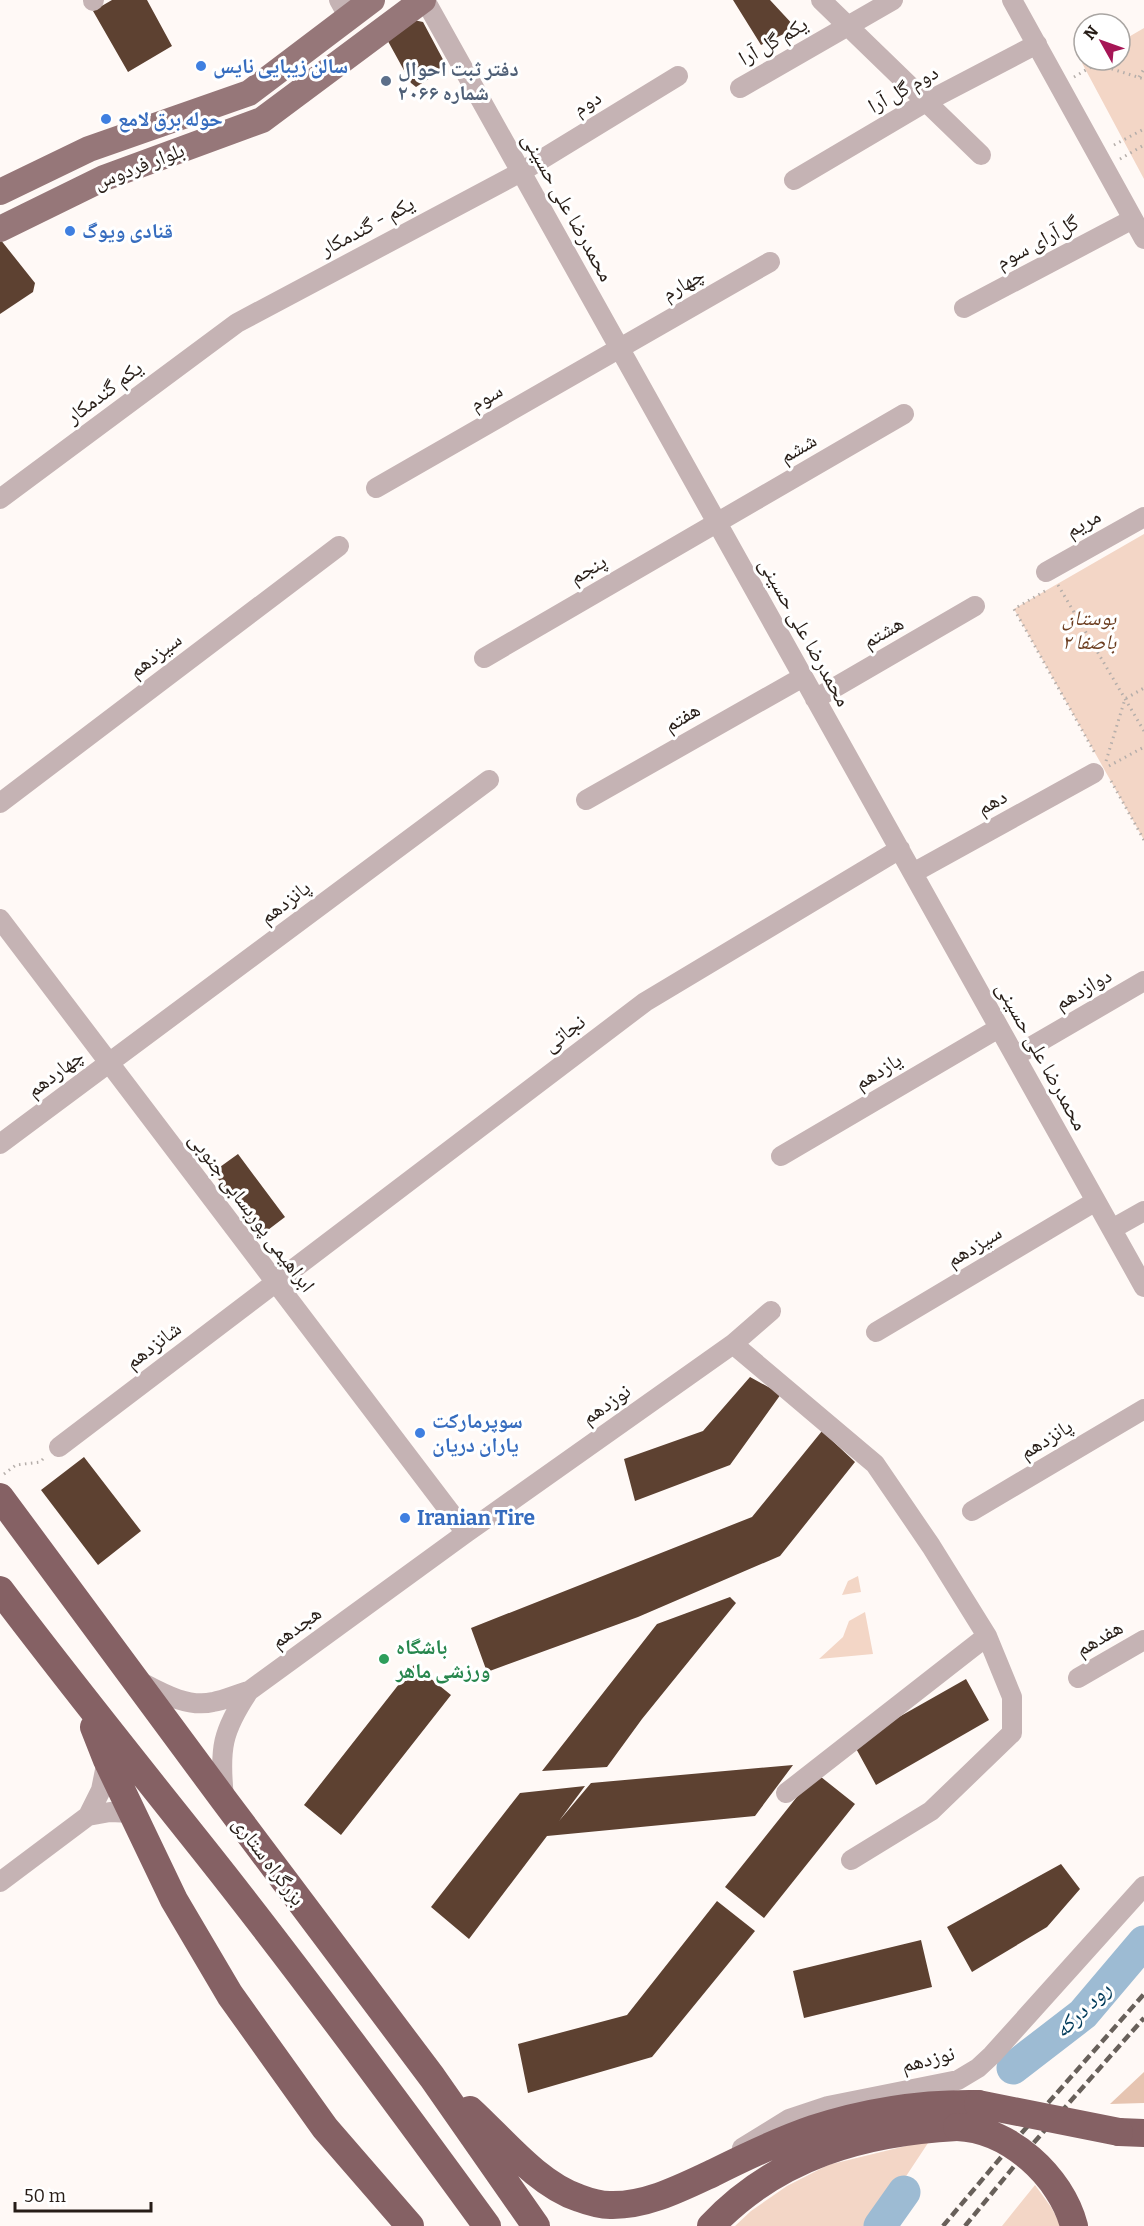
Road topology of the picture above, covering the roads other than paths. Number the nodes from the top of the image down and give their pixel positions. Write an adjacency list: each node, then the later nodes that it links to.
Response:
1 (372, 0): 6 (main road, بلوار فردوس)
2 (424, 0): 13 (street, محمدرضا علی حسینی); 17 (main road, بلوار فردوس)
3 (821, 0): 7 (street)
4 (893, 0): 7 (street, یکم گل‌ آرا)
5 (1012, 0): 8 (street)
6 (344, 9): 15 (main road, بلوار فردوس)
7 (848, 26): 10 (street, یکم گل‌ آرا); 11 (street)
8 (1036, 44): 11 (street, دوم گل‌ آرا); 16 (street)
9 (678, 76): 13 (street, دوم)
10 (740, 88)
11 (926, 102): 12 (street); 14 (street, دوم گل‌ آرا)
12 (981, 155)
13 (521, 172): 21 (street, یکم - گندمکار); 22 (street, محمدرضا علی حسینی)
14 (794, 180)
15 (0, 192)
16 (1133, 219): 18 (street); 20 (street, گل‌آرای سوم)
17 (0, 229)
18 (1144, 239)
19 (770, 262): 22 (street, چهارم)
20 (964, 308)
21 (237, 323): 25 (street, یکم گندمکار)
22 (619, 348): 24 (street, سوم); 27 (street, محمدرضا علی حسینی)
23 (904, 414): 27 (street, ششم)
24 (376, 488)
25 (0, 499)
26 (1144, 517): 29 (street, مریم)
27 (717, 522): 31 (street, پنجم); 32 (street, محمدرضا علی حسینی)
28 (339, 546): 37 (street, سیزدهم)
29 (1051, 578)
30 (975, 606): 33 (street, هشتم)
31 (484, 658)
32 (803, 676): 33 (street, محمدرضا علی حسینی); 36 (street, هفتم)
33 (815, 699): 38 (street, محمدرضا علی حسینی)
34 (1103, 774): 39 (street, دهم)
35 (489, 780): 44 (street, پانزدهم)
36 (586, 800)
37 (0, 803)
38 (900, 849): 39 (street, محمدرضا علی حسینی); 50 (street, نجاتی)
39 (913, 873): 42 (street, محمدرضا علی حسینی)
40 (0, 920): 44 (street, ابراهیمی پوربسابی جنوبی)
41 (1144, 981): 43 (street, دوازدهم)
42 (999, 1028): 43 (street, محمدرضا علی حسینی); 46 (street, یازدهم)
43 (1015, 1056): 47 (street, محمدرضا علی حسینی)
44 (109, 1063): 45 (street, چهاردهم); 50 (street, ابراهیمی پوربسابی جنوبی)
45 (0, 1144)
46 (781, 1156)
47 (1096, 1201): 49 (street, محمدرضا علی حسینی); 53 (street, سیزدهم)
48 (1144, 1211): 49 (street)
49 (1112, 1229): 51 (street, محمدرضا علی حسینی)
50 (275, 1282): 56 (street, شانزدهم); 59 (street, ابراهیمی پوربسابی جنوبی)
51 (1144, 1287)
52 (771, 1311): 54 (street, نوزدهم)
53 (876, 1332)
54 (733, 1344): 59 (street, نوزدهم); 61 (street)
55 (1144, 1409): 58 (street, پانزدهم)
56 (59, 1447)
57 (0, 1497): 63 (highway, بزرگراه ستاری)
58 (972, 1511)
59 (466, 1533): 65 (street, هجدهم)
60 (0, 1590): 66 (highway)
61 (987, 1636): 68 (street); 72 (street)
62 (1144, 1640): 64 (street, هفدهم)
63 (134, 1678): 65 (street); 69 (highway, بزرگراه ستاری)
64 (1078, 1678)
65 (249, 1690): 69 (street, هجدهم)
66 (83, 1701): 67 (highway); 79 (highway)
67 (107, 1760): 70 (highway); 71 (street)
68 (786, 1793)
69 (224, 1800): 75 (highway, بزرگراه ستاری)
70 (132, 1813): 71 (street); 78 (highway)
71 (88, 1816): 73 (street)
72 (850, 1860)
73 (0, 1882)
74 (1144, 1886): 77 (street, نوزدهم)
75 (432, 2077): 77 (highway); 80 (highway, بزرگراه ستاری)
76 (1132, 2133): 77 (highway, bridge)
77 (701, 2179)
78 (410, 2226)
79 (487, 2226)
80 (536, 2226)
81 (711, 2226): 82 (highway, bridge)
82 (1074, 2226)

